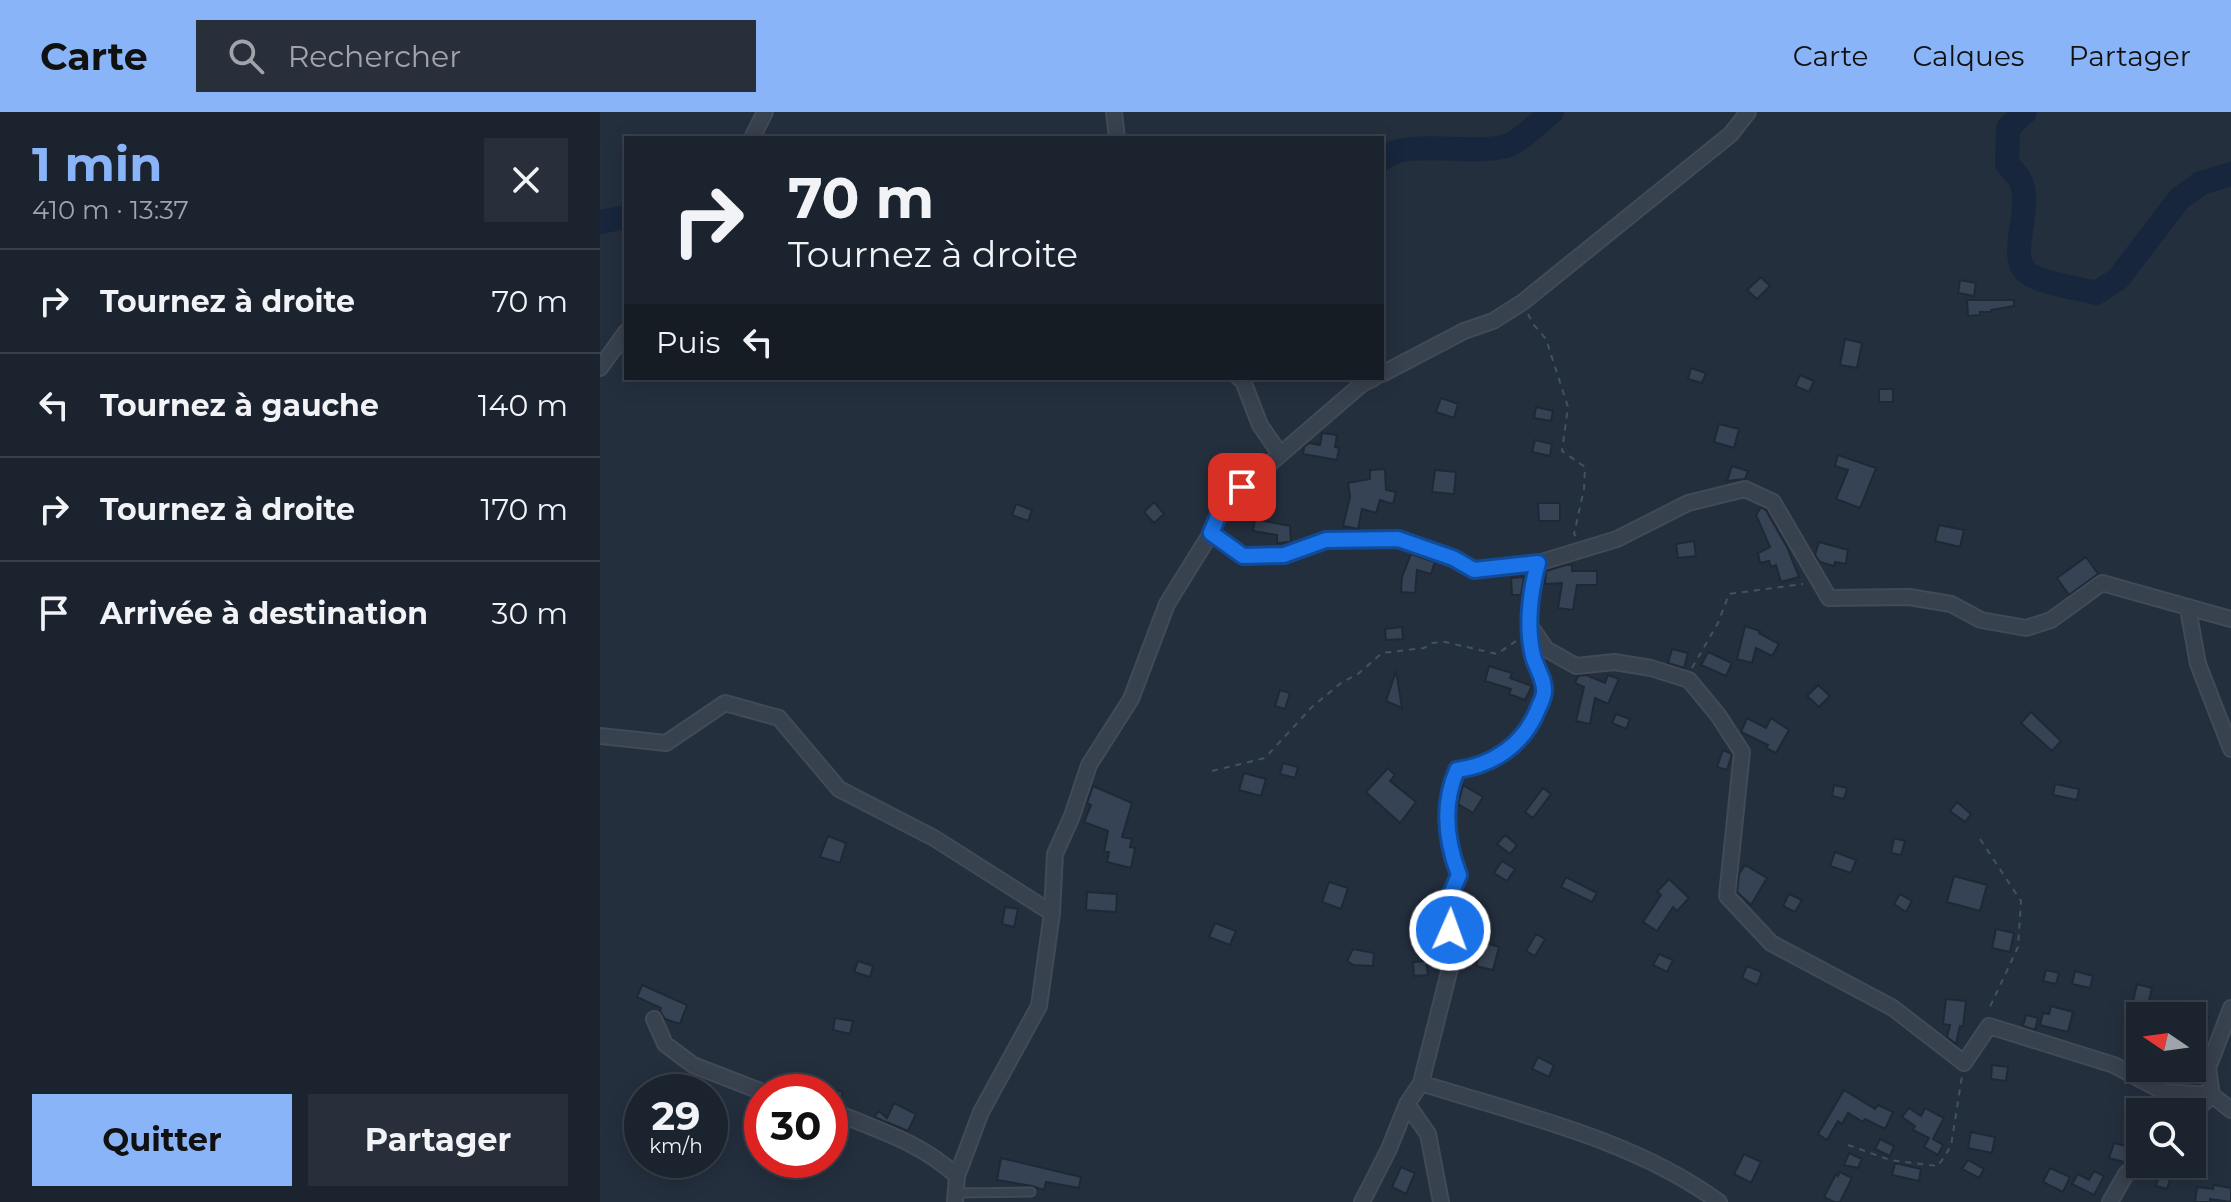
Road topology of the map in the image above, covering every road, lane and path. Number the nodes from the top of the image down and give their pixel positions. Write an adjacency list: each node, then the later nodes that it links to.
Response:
1 (765, 112): 4 (street)
2 (1114, 112): 5 (street)
3 (1748, 112): 6 (street)
4 (753, 136)
5 (1117, 136)
6 (1523, 302): 9 (street); 14 (path)
7 (624, 335): 8 (street)
8 (600, 368)
9 (1384, 373)
10 (1242, 380): 12 (street)
11 (1370, 380): 12 (street)
12 (1280, 454): 13 (street)
13 (1211, 533): 15 (street); 25 (street)
14 (1585, 548): 15 (street); 16 (street)
15 (1538, 563): 19 (street)
16 (1820, 582): 17 (street); 20 (path)
17 (2188, 609): 18 (street); 22 (street)
18 (2231, 619)
19 (1529, 624): 20 (street); 23 (path); 30 (street)
20 (1689, 680): 29 (street)
21 (600, 736): 25 (street)
22 (2231, 749)
23 (1212, 771)
24 (1980, 839): 28 (path)
25 (1052, 913): 39 (street)
26 (2231, 1008): 32 (street)
27 (654, 1019): 31 (street)
28 (1989, 1026): 29 (street); 32 (street)
29 (1964, 1063): 37 (path)
30 (1421, 1083): 34 (street); 44 (street)
31 (744, 1085)
32 (2212, 1095): 33 (street); 35 (street)
33 (2206, 1101)
34 (1407, 1104): 42 (street); 43 (street)
35 (2231, 1110)
36 (848, 1117): 39 (street)
37 (1848, 1145)
38 (2126, 1174): 45 (street)
39 (957, 1176): 41 (street)
40 (1031, 1192): 41 (lane)
41 (955, 1198)
42 (1362, 1202)
43 (1441, 1202)
44 (1719, 1202)
45 (2110, 1202)

